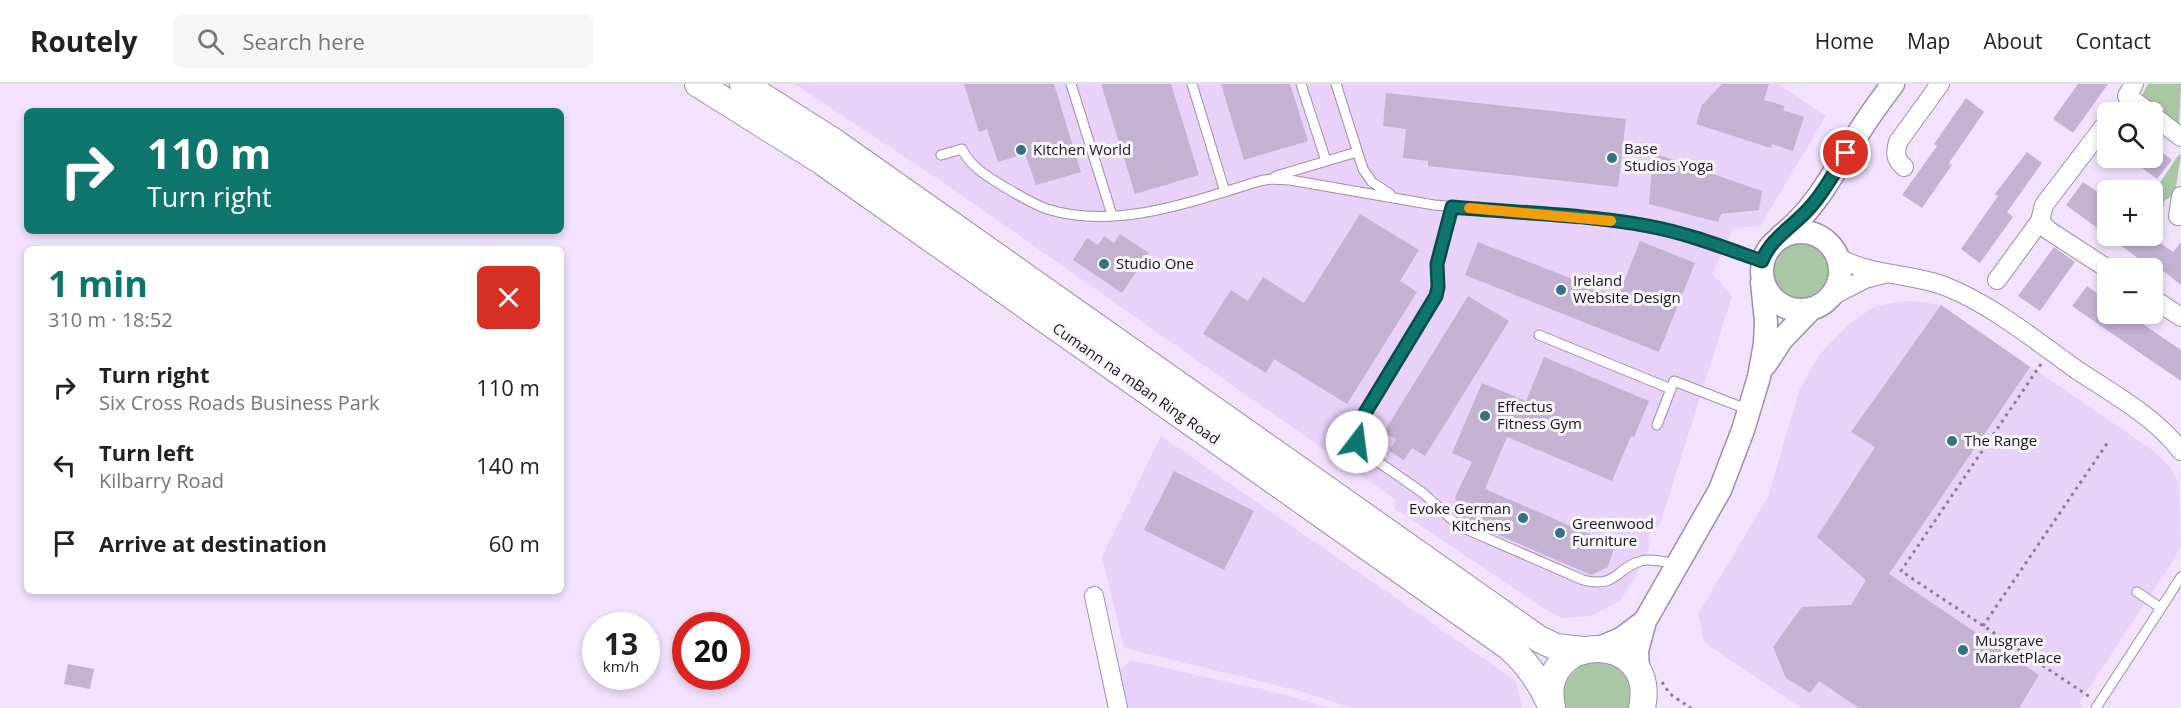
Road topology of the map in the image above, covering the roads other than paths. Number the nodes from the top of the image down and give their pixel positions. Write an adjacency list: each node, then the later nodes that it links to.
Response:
1 (698, 84): 53 (main road, Cumann na mBan Ring Road)
2 (743, 84): 49 (main road, Cumann na mBan Ring Road)
3 (1071, 84): 24 (lane)
4 (1192, 84): 20 (lane)
5 (1301, 84): 16 (lane)
6 (1336, 84): 14 (lane)
7 (1893, 84): 19 (street)
8 (1940, 84): 17 (street)
9 (2130, 90): 10 (street)
10 (2140, 102)
11 (2163, 124): 13 (street)
12 (2097, 135): 26 (street)
13 (2181, 137)
14 (1357, 152): 16 (lane); 22 (lane)
15 (941, 155): 24 (lane)
16 (1326, 161): 18 (lane)
17 (1904, 167)
18 (1260, 181): 20 (lane); 22 (lane)
19 (1828, 183): 27 (street); 28 (street)
20 (1225, 192): 24 (lane)
21 (2181, 196): 25 (street)
22 (1418, 202): 23 (lane)
23 (1452, 207): 30 (lane); 43 (lane)
24 (1112, 215)
25 (2178, 216)
26 (2040, 221): 29 (street); 32 (street)
27 (1777, 239): 28 (street); 30 (street)
28 (1835, 252): 31 (street); 33 (street)
29 (2097, 262)
30 (1762, 272): 35 (street); 38 (street)
31 (1895, 273): 33 (street); 42 (street)
32 (1997, 280)
33 (1830, 297): 35 (street)
34 (2163, 305): 36 (street)
35 (1811, 309): 38 (street)
36 (2181, 317)
37 (1539, 335): 39 (lane)
38 (1759, 377): 40 (street)
39 (1671, 389): 40 (lane); 41 (lane)
40 (1749, 410): 43 (street)
41 (1657, 425)
42 (2181, 451)
43 (1678, 564): 48 (street)
44 (2181, 577): 47 (lane)
45 (2137, 592): 47 (lane)
46 (1094, 596): 52 (street)
47 (2161, 608): 51 (lane)
48 (1645, 621): 49 (street); 50 (street)
49 (1591, 649): 50 (main road, Cumann na mBan Ring Road); 53 (main road)
50 (1640, 676): 54 (main road); 55 (main road)
51 (2097, 706)
52 (1118, 708)
53 (1552, 708)
54 (1642, 708)
55 (1663, 708)

